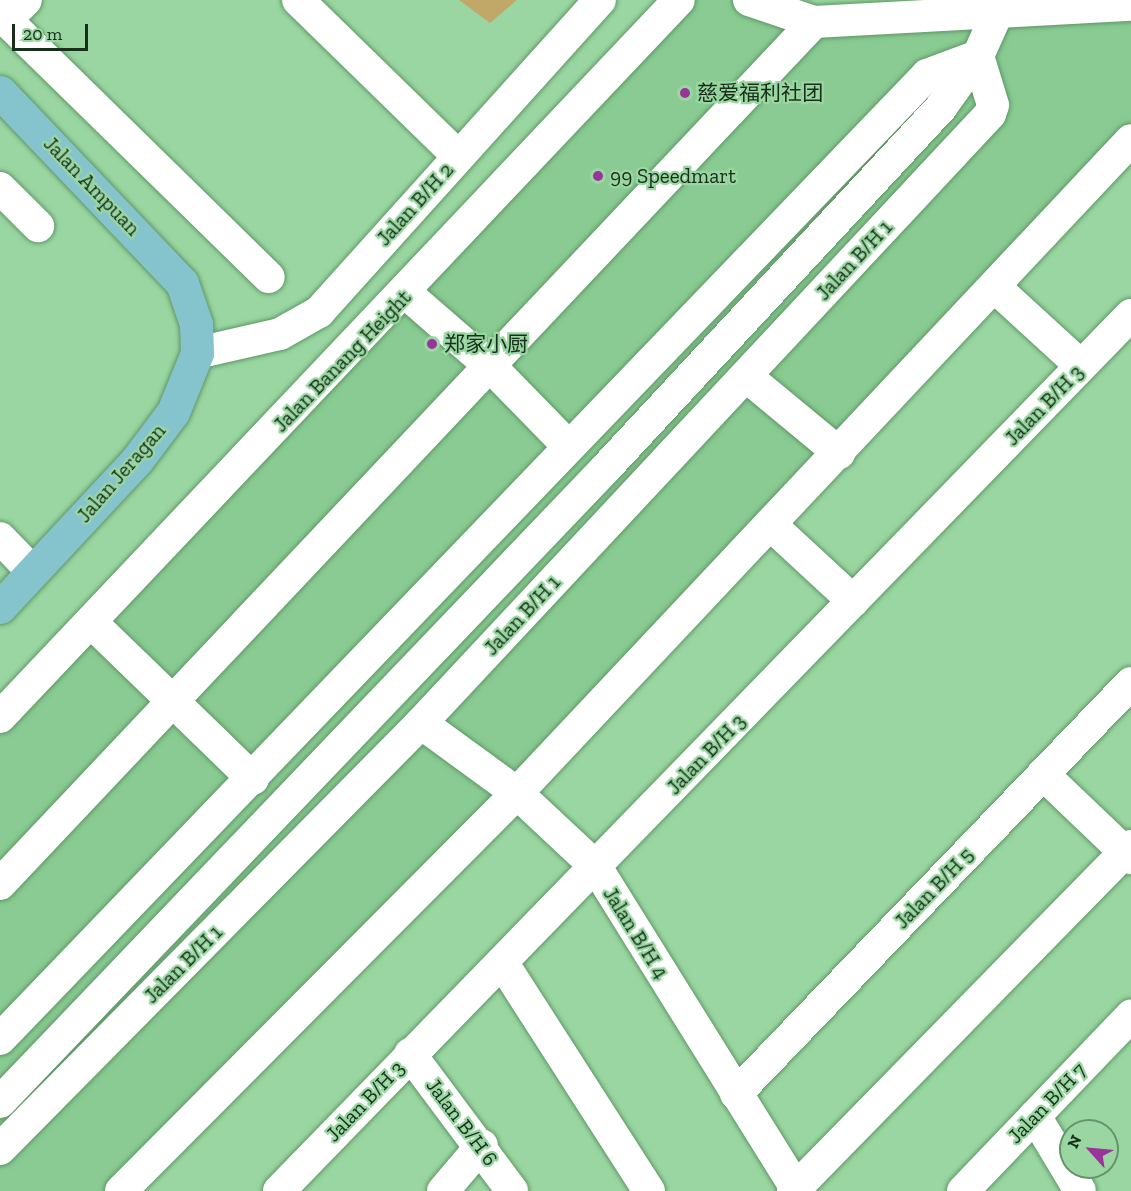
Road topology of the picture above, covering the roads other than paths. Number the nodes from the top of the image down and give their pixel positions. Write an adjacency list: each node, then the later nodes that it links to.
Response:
1 (298, 0): 12 (street)
2 (600, 0): 12 (street, Jalan B/H 2)
3 (679, 0): 18 (street, Jalan Banang Height)
4 (749, 0): 8 (street)
5 (1131, 5): 6 (street)
6 (999, 9): 8 (street); 9 (street)
7 (11, 12): 15 (street)
8 (814, 22): 22 (street)
9 (978, 56): 23 (street, Jalan B/H 1); 24 (street); 26 (street)
10 (0, 92): 16 (main road, Jalan Ampuan)
11 (1131, 140): 17 (street)
12 (458, 156): 20 (street, Jalan B/H 2)
13 (0, 188): 14 (street)
14 (38, 226)
15 (269, 277)
16 (182, 283): 20 (main road, Jalan Jeragan)
17 (996, 288): 21 (street); 25 (street)
18 (407, 294): 22 (street); 32 (street, Jalan Banang Height)
19 (1131, 315): 21 (street, Jalan B/H 3)
20 (197, 352): 29 (main road, Jalan Jeragan)
21 (1081, 366): 30 (street, Jalan B/H 3)
22 (492, 368): 24 (street); 34 (street)
23 (746, 376): 25 (street); 36 (street, Jalan B/H 1)
24 (573, 442): 26 (street); 38 (street)
25 (839, 453): 27 (street)
26 (606, 468): 48 (street)
27 (771, 525): 30 (street); 39 (street)
28 (0, 538): 29 (street)
29 (33, 572): 31 (main road, Jalan Jeragan)
30 (853, 601): 41 (street, Jalan B/H 3)
31 (0, 607)
32 (92, 623): 34 (street); 35 (street, Jalan Banang Height)
33 (1131, 683): 37 (street, Jalan B/H 5)
34 (177, 702): 38 (street); 42 (street)
35 (0, 717)
36 (421, 723): 39 (street, Jalan B/H 4); 51 (street, Jalan B/H 1)
37 (1043, 774): 40 (street); 47 (street, Jalan B/H 5)
38 (253, 779): 45 (street)
39 (517, 793): 41 (street, Jalan B/H 4); 53 (street)
40 (1129, 852): 52 (street)
41 (596, 867): 43 (street, Jalan B/H 3); 47 (street, Jalan B/H 4)
42 (0, 884)
43 (502, 962): 46 (street, Jalan B/H 3); 57 (street)
44 (1131, 1016): 49 (street, Jalan B/H 7)
45 (0, 1039)
46 (410, 1054): 50 (street, Jalan B/H 6); 54 (street, Jalan B/H 3)
47 (736, 1094): 52 (street, Jalan B/H 4)
48 (0, 1101)
49 (1035, 1116): 58 (street, Jalan B/H 7); 59 (street)
50 (482, 1145): 55 (street); 56 (street, Jalan B/H 6)
51 (0, 1149)
52 (796, 1190)
53 (121, 1191)
54 (279, 1191)
55 (443, 1191)
56 (512, 1191)
57 (649, 1191)
58 (963, 1191)
59 (1080, 1191)

